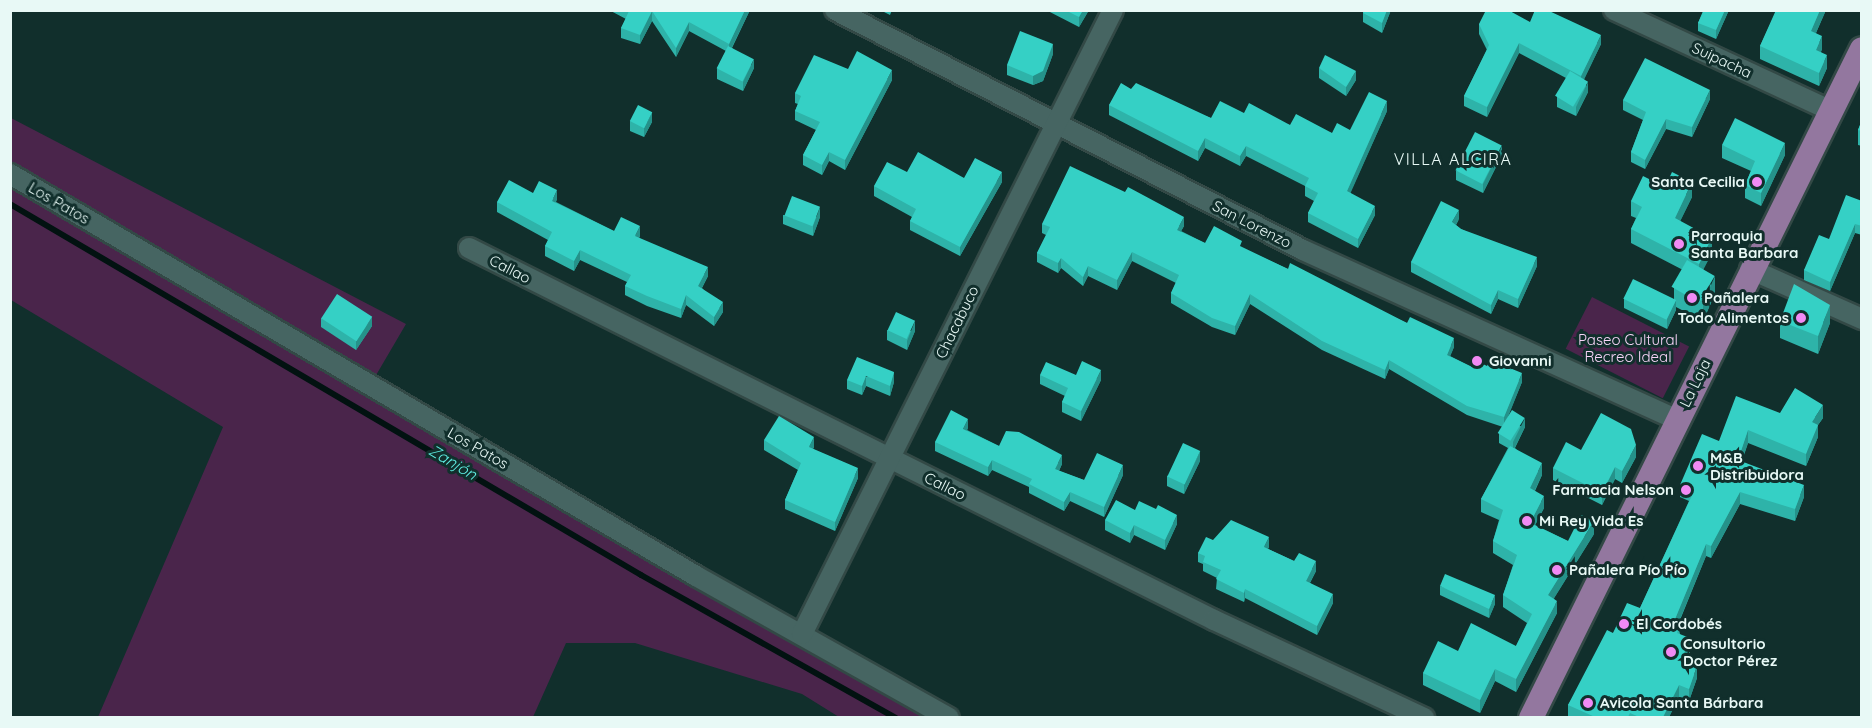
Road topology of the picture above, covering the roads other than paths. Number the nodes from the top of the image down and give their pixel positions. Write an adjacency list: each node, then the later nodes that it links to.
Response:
1 (836, 10): 6 (street, San Lorenzo)
2 (1113, 10): 6 (street, Chacabuco)
3 (1614, 10): 5 (street, Suipacha)
4 (1862, 49): 5 (main road, La Laja)
5 (1829, 110): 9 (main road, La Laja)
6 (1055, 125): 11 (street, San Lorenzo); 12 (street, Chacabuco)
7 (10, 174): 13 (street, Los Patos)
8 (469, 248): 12 (street, Callao)
9 (1750, 269): 10 (street); 11 (main road, La Laja)
10 (1862, 319)
11 (1677, 420): 16 (main road, La Laja)
12 (889, 459): 13 (street, Chacabuco); 15 (street, Callao)
13 (802, 634): 14 (street, Los Patos)
14 (949, 717)
15 (1424, 717)
16 (1531, 717)

